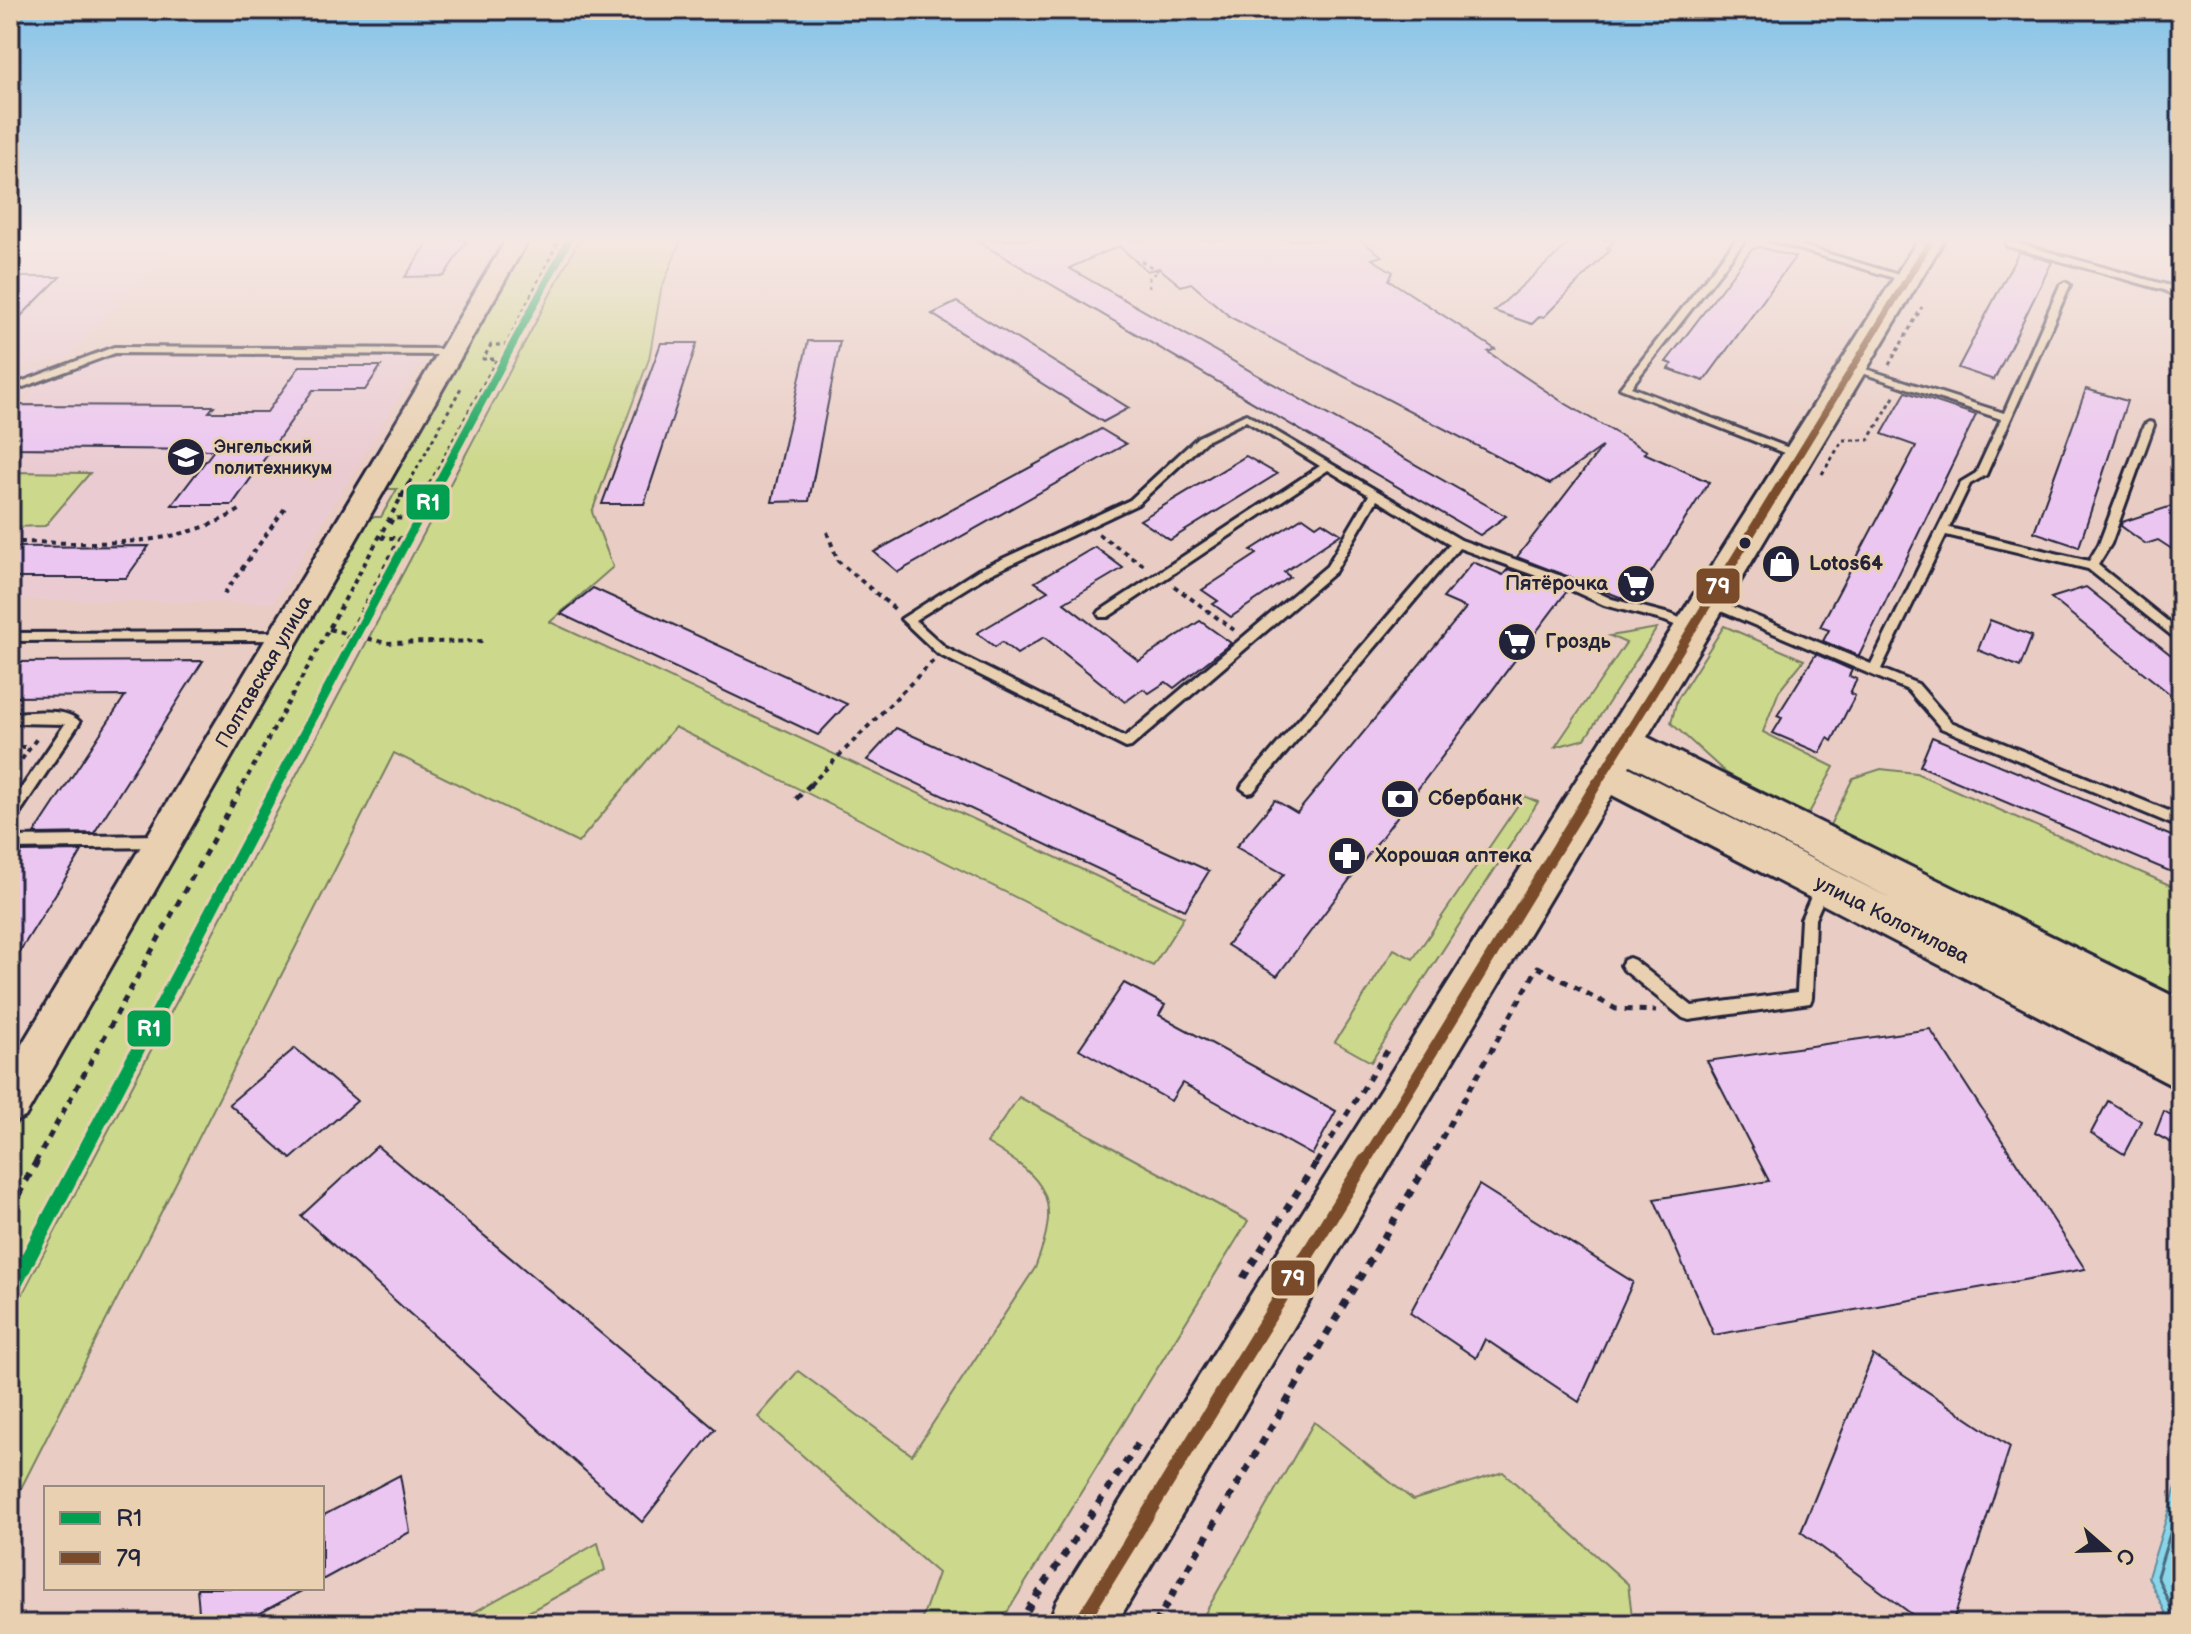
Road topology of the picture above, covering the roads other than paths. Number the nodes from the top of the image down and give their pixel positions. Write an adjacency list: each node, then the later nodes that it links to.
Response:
1 (485, 316): 5 (street, Полтавская улица)
2 (1681, 316): 11 (lane)
3 (1895, 316): 6 (main road)
4 (2051, 316): 8 (lane)
5 (465, 363): 7 (lane); 18 (street, Полтавская улица)
6 (1852, 368): 8 (lane); 11 (main road)
7 (10, 389)
8 (2007, 417): 13 (lane)
9 (2149, 425): 15 (lane)
10 (1327, 466): 12 (lane); 12 (lane); 16 (lane)
11 (1808, 468): 17 (main road)
12 (1375, 495): 14 (lane)
13 (1942, 530): 15 (lane); 21 (lane)
14 (1457, 543): 17 (lane); 24 (lane)
15 (2092, 566): 20 (lane)
16 (1104, 614)
17 (1699, 615): 21 (lane); 23 (main road)
18 (286, 636): 19 (lane); 27 (street, Полтавская улица)
19 (10, 637)
20 (2181, 639)
21 (1874, 671): 26 (lane)
22 (10, 718): 25 (lane)
23 (1612, 757): 29 (main road, улица Колотилова); 31 (main road, улица Колотилова); 34 (main road)
24 (1248, 788)
25 (10, 816)
26 (2181, 822)
27 (165, 841): 28 (lane); 33 (street, Полтавская улица)
28 (10, 843)
29 (1823, 885): 30 (lane); 32 (main road, улица Колотилова)
30 (1629, 965)
31 (2181, 1023)
32 (2181, 1068)
33 (10, 1103)
34 (1080, 1624)

